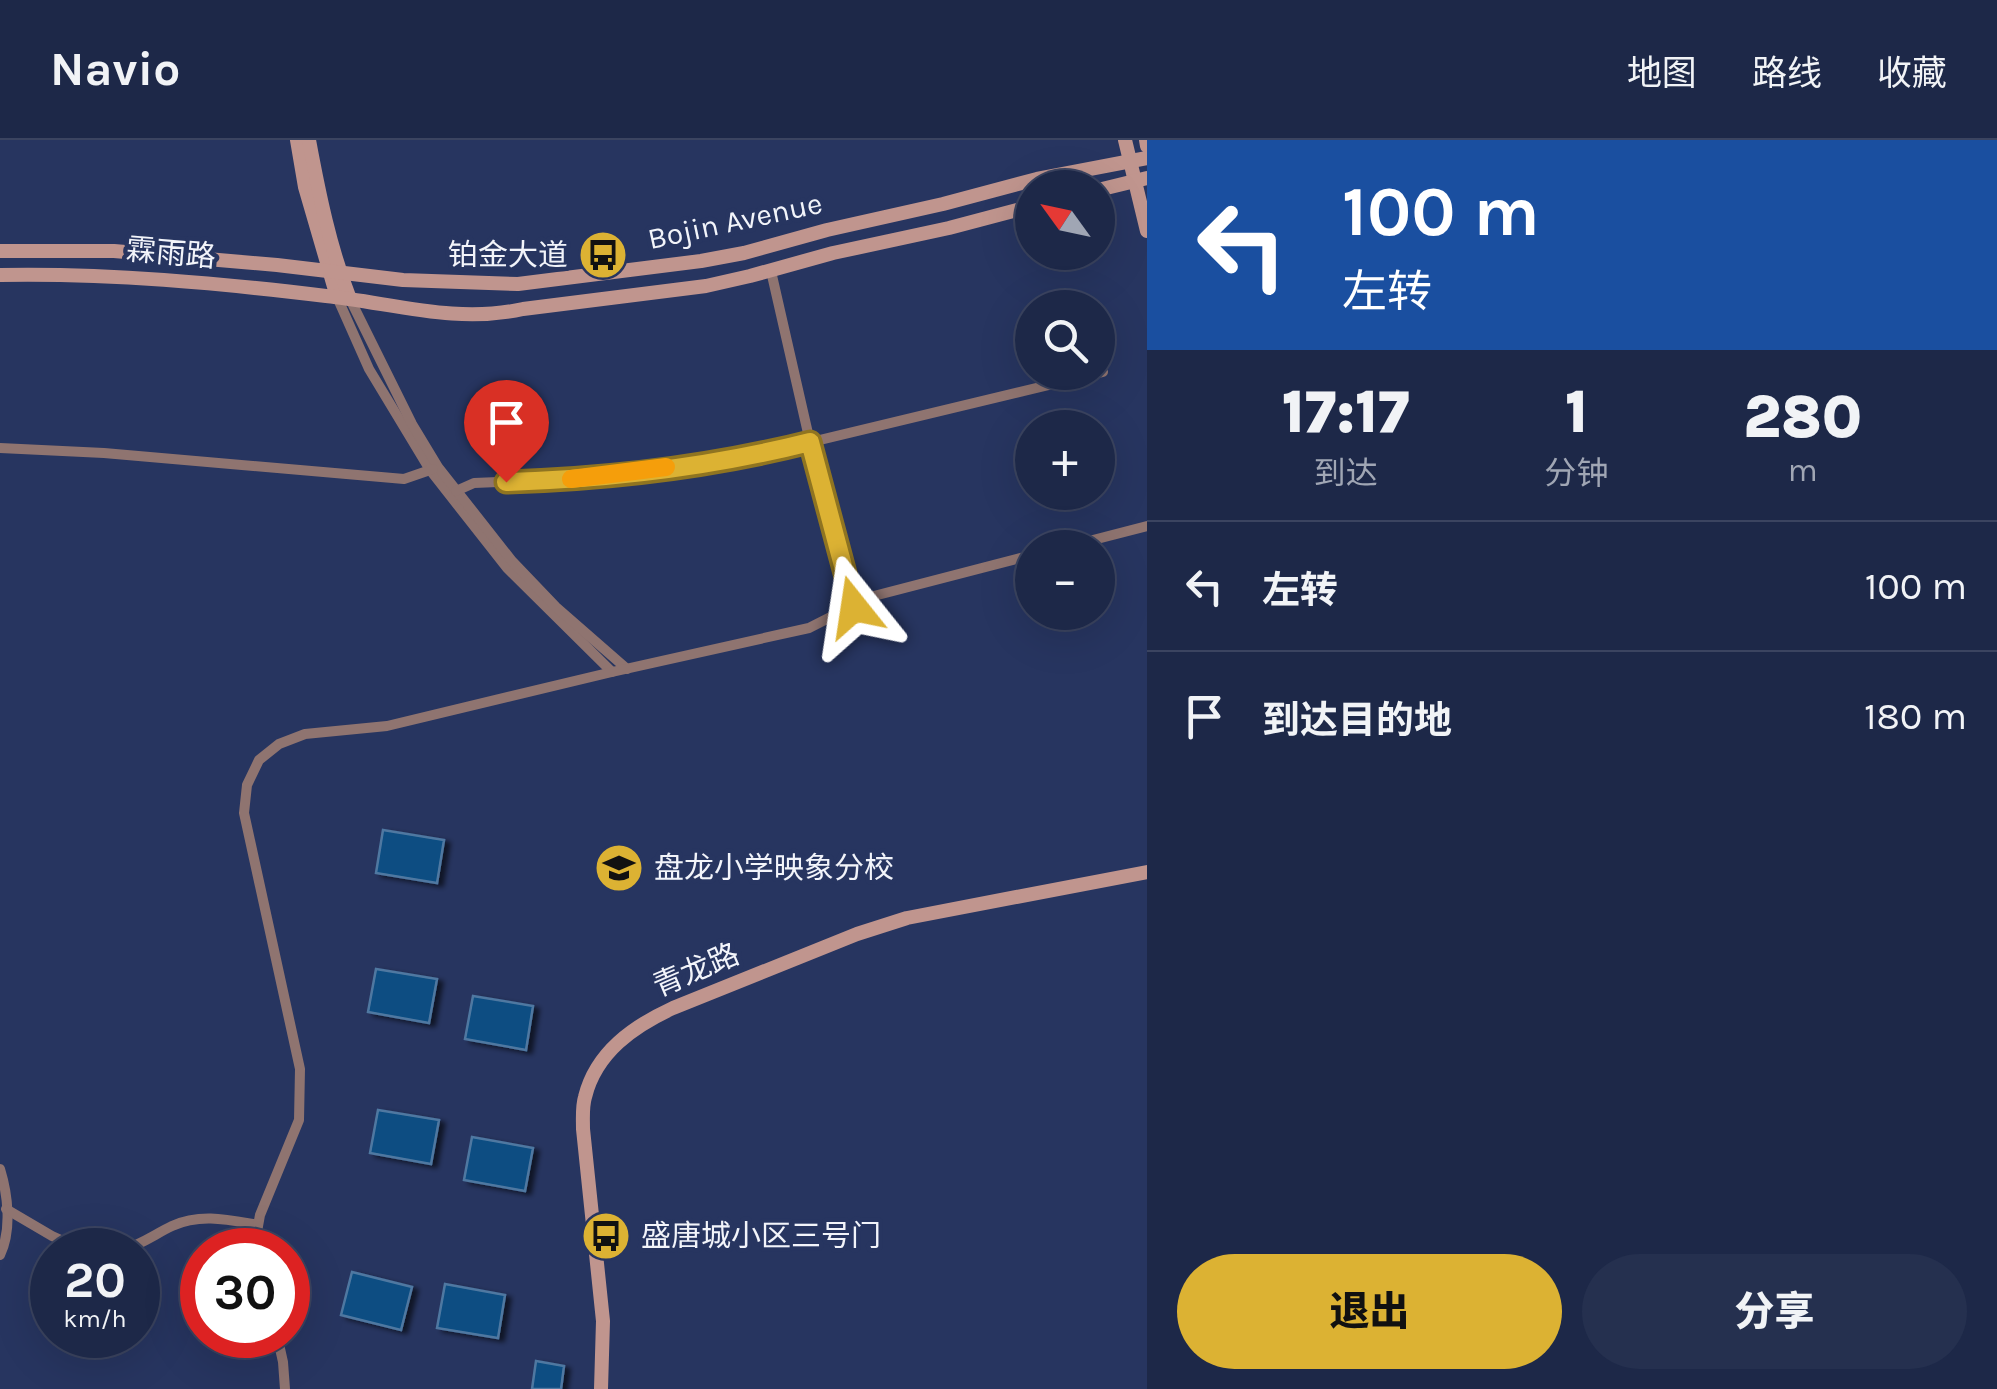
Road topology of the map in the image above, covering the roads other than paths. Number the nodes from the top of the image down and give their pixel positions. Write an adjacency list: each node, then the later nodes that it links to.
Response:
1 (297, 140): 12 (main road)
2 (309, 140): 12 (main road)
3 (1124, 140): 5 (main road)
4 (1147, 158): 5 (main road, Bojin Avenue)
5 (1130, 163): 6 (main road); 12 (main road, Bojin Avenue)
6 (1141, 179): 7 (main road); 9 (main road)
7 (1115, 186)
8 (1015, 211): 11 (main road, Bojin Avenue)
9 (1147, 231)
10 (0, 250): 12 (main road, 霖雨路)
11 (771, 270): 14 (main road, Bojin Avenue); 16 (street)
12 (334, 272): 14 (main road)
13 (0, 275): 14 (main road, 霖雨路)
14 (344, 298): 18 (street)
15 (1027, 390): 16 (street)
16 (810, 442): 19 (street); 23 (street)
17 (0, 448): 18 (street)
18 (434, 468): 19 (street); 25 (street)
19 (456, 491): 24 (street)
20 (1147, 526): 21 (street)
21 (1115, 534)
22 (1015, 559): 23 (street)
23 (854, 607): 24 (street)
24 (628, 669): 25 (street)
25 (612, 672): 29 (street)
26 (1147, 872): 36 (main road, 青龙路)
27 (0, 1169): 28 (street)
28 (6, 1208): 30 (street); 33 (street)
29 (258, 1225): 31 (street); 32 (street)
30 (39, 1228)
31 (258, 1228)
32 (160, 1232)
33 (0, 1255)
34 (281, 1358): 35 (street)
35 (284, 1389)
36 (601, 1389)

